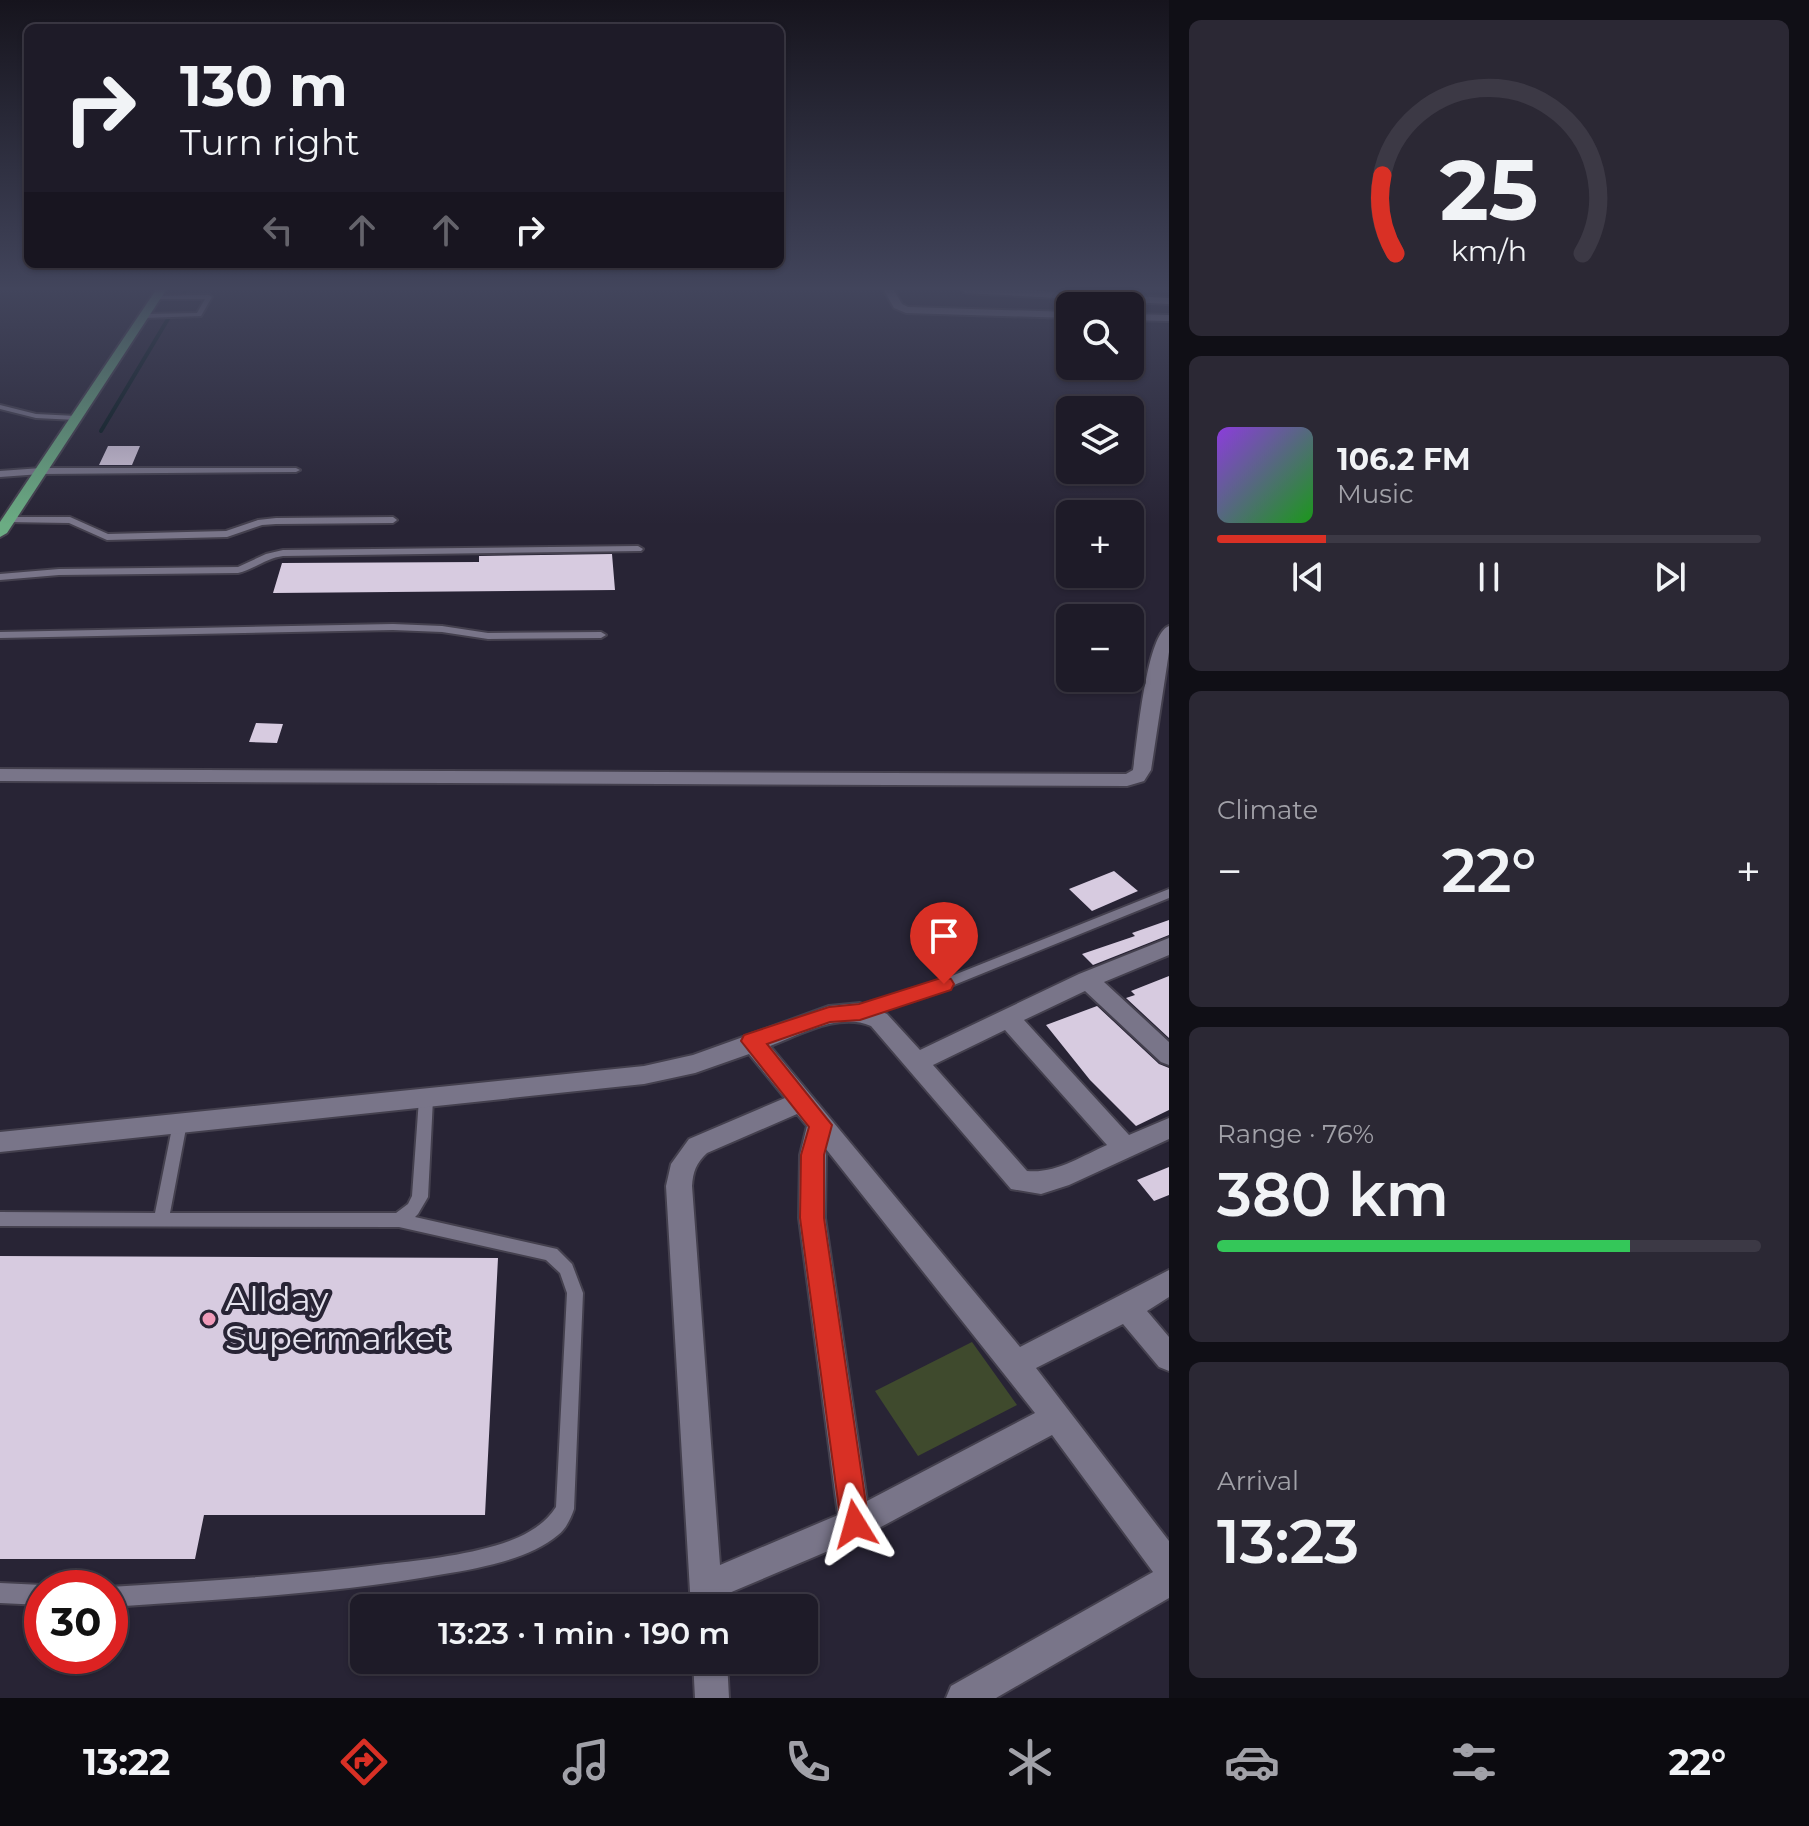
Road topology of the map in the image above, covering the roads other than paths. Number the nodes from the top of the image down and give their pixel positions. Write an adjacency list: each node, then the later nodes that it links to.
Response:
1 (111, 366): 3 (main road)
2 (0, 407): 3 (lane)
3 (76, 418): 5 (main road)
4 (296, 470): 5 (lane)
5 (41, 471): 6 (lane); 7 (main road)
6 (0, 474)
7 (9, 520): 8 (lane); 9 (main road)
8 (393, 520)
9 (0, 533)
10 (638, 549): 11 (lane)
11 (0, 577)
12 (1169, 631): 15 (street)
13 (0, 635): 14 (lane)
14 (601, 635)
15 (0, 775)
16 (1169, 893): 19 (lane)
17 (1169, 946): 18 (street)
18 (1087, 980): 20 (street); 22 (street)
19 (860, 1012): 21 (street); 23 (street)
20 (1009, 1019): 23 (street); 30 (street)
21 (752, 1041): 24 (street); 25 (street)
22 (1169, 1056)
23 (917, 1062): 30 (street)
24 (426, 1099): 26 (street); 33 (lane)
25 (802, 1101): 27 (street); 44 (street)
26 (180, 1123): 29 (street); 32 (lane)
27 (820, 1125): 37 (street); 39 (street)
28 (1169, 1128): 30 (street)
29 (0, 1142)
30 (1126, 1149)
31 (0, 1219): 32 (lane)
32 (161, 1220): 33 (lane)
33 (399, 1220): 46 (lane)
34 (1169, 1282): 35 (street)
35 (1127, 1308): 36 (street); 37 (street)
36 (1169, 1358)
37 (1016, 1364): 38 (street)
38 (1054, 1418): 39 (street); 40 (street)
39 (855, 1524): 45 (street)
40 (1169, 1567)
41 (1169, 1580): 49 (street)
42 (0, 1593): 43 (lane)
43 (24, 1594)
44 (706, 1594)
45 (714, 1594)
46 (128, 1596)
47 (711, 1674): 48 (street)
48 (712, 1698)
49 (963, 1698)

